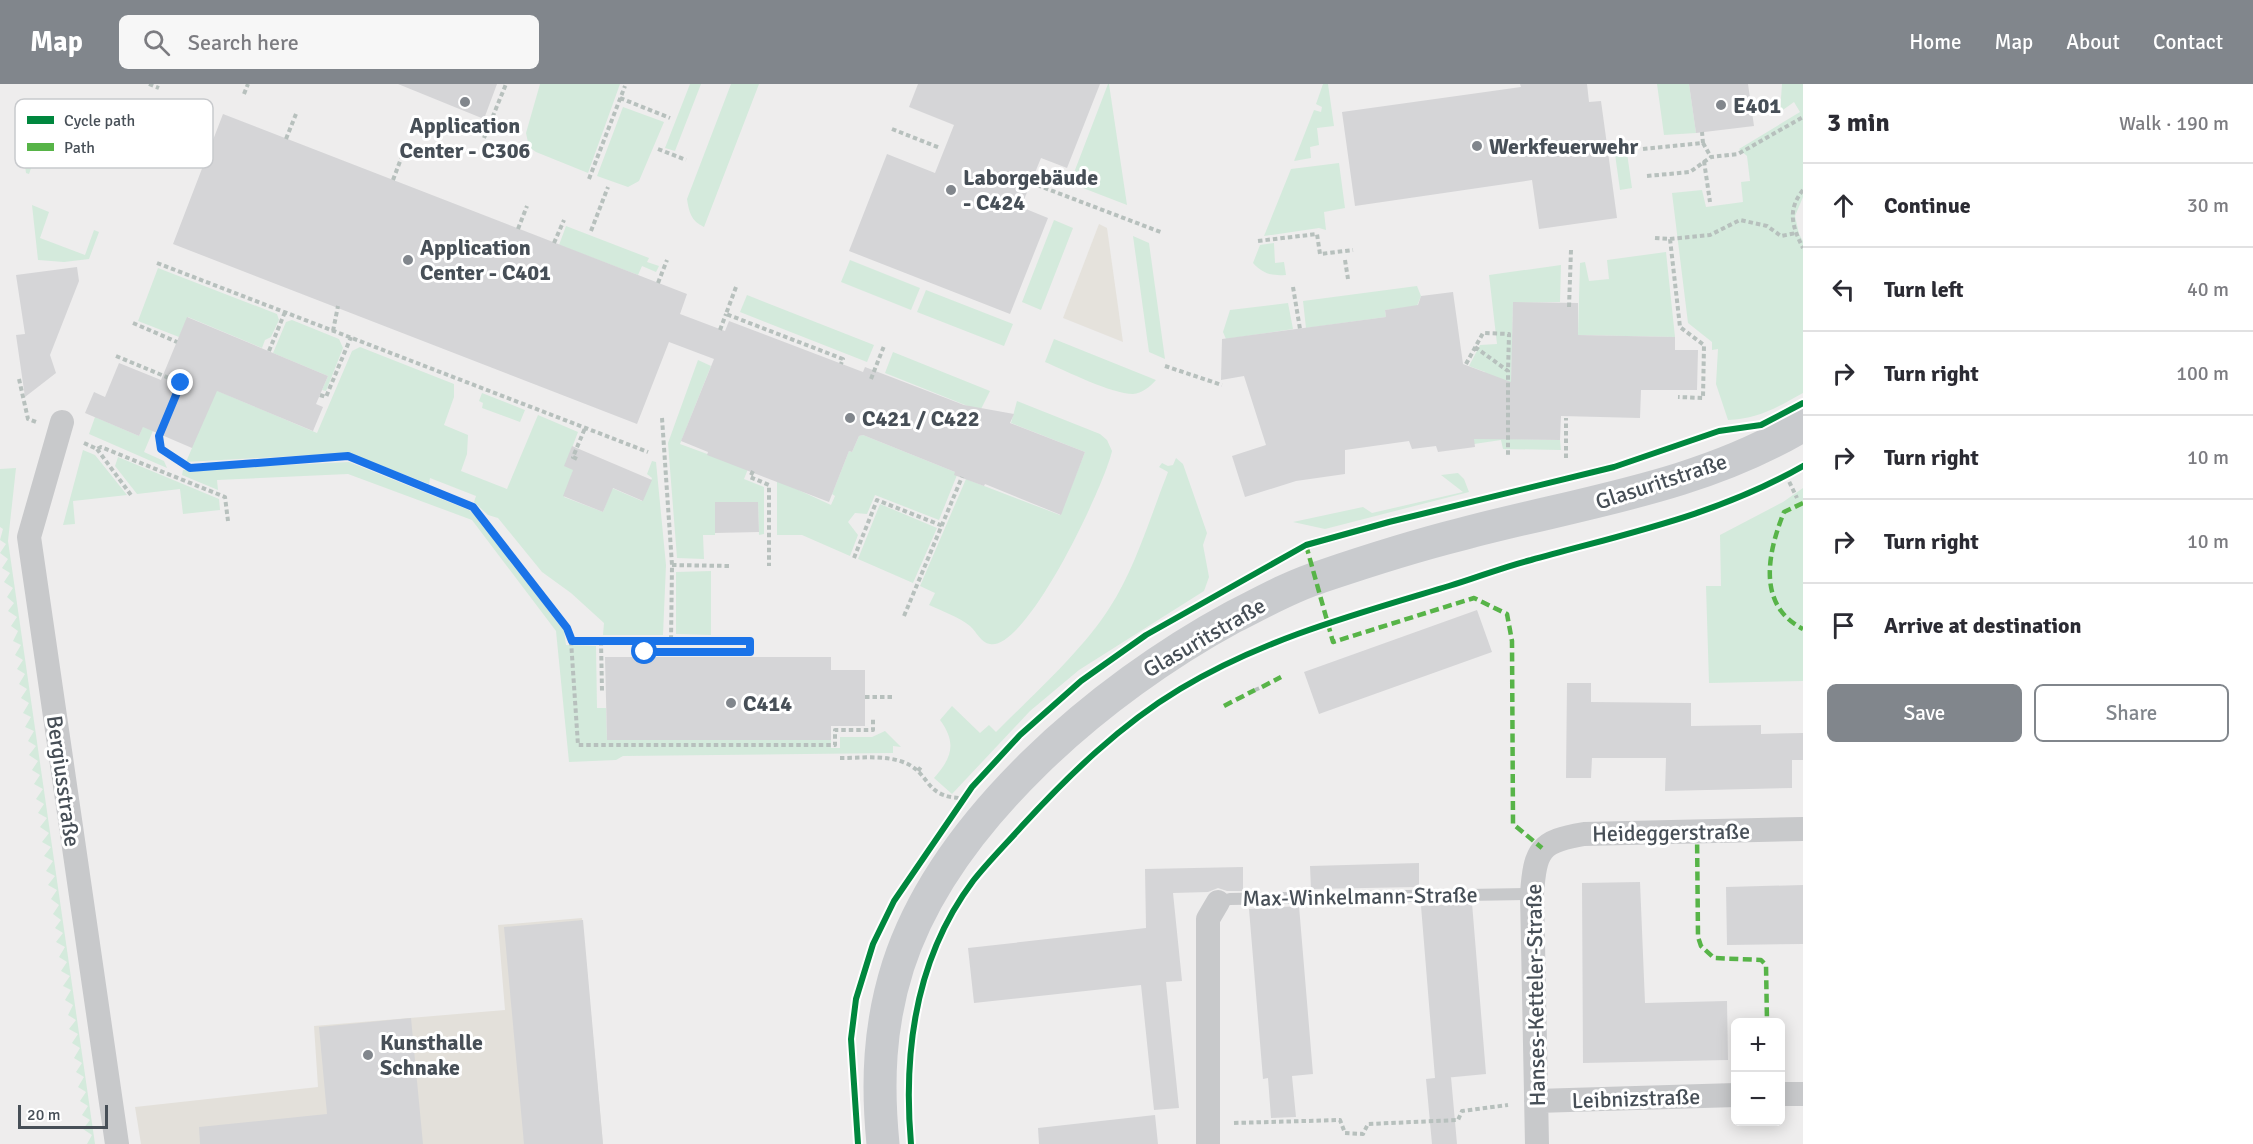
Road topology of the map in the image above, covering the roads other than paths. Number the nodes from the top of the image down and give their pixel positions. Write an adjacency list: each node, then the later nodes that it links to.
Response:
1 (1803, 425): 13 (main road, Glasuritstraße)
2 (60, 428): 12 (street, Bergiusstraße)
3 (1803, 829): 4 (street, Heideggerstraße)
4 (1542, 848): 5 (street, Hanses-Ketteler-Straße)
5 (1532, 894): 6 (lane, Max-Winkelmann-Straße); 10 (street, Hanses-Ketteler-Straße)
6 (1218, 902): 11 (street, Max-Winkelmann-Straße)
7 (1785, 1094): 8 (street)
8 (1803, 1094)
9 (1731, 1095): 10 (street, Leibnizstraße)
10 (1536, 1101): 14 (street, Hanses-Ketteler-Straße)
11 (1208, 1134)
12 (117, 1144)
13 (883, 1144)
14 (1536, 1144)

